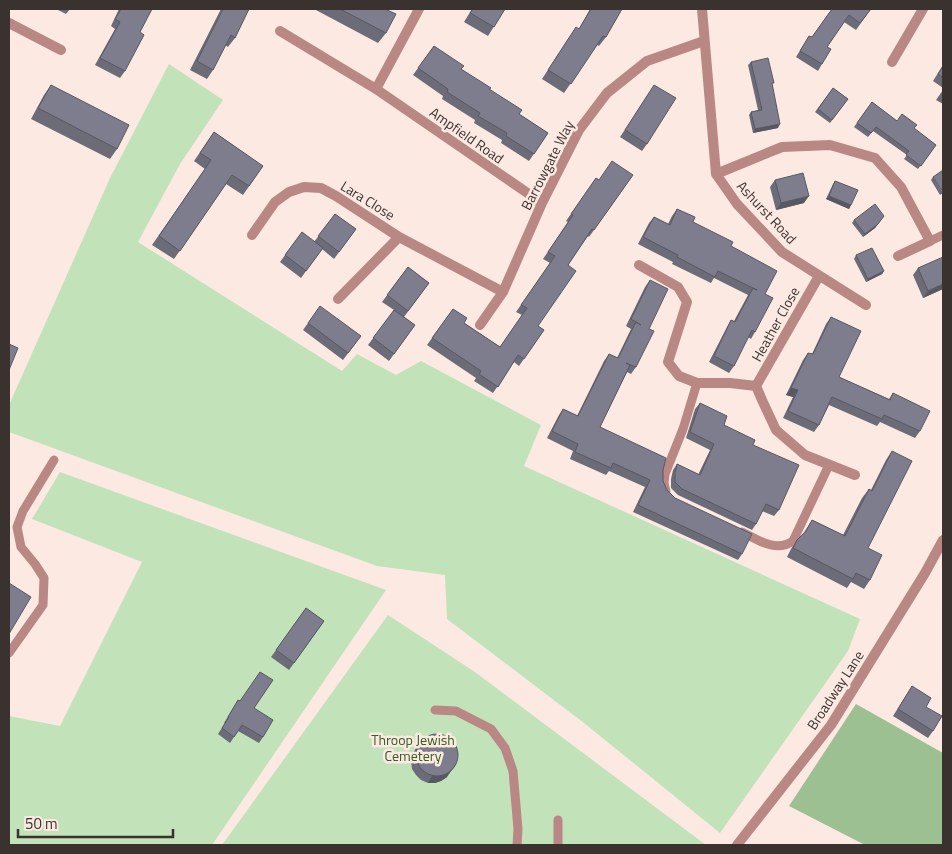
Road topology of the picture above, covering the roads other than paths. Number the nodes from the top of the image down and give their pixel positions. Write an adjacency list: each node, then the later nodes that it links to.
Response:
1 (419, 9): 9 (street)
2 (702, 9): 6 (street, Ashurst Road)
3 (923, 9): 8 (street)
4 (9, 23): 7 (street)
5 (280, 31): 9 (street, Ampfield Road)
6 (704, 41): 10 (street, Ashurst Road); 11 (street, Barrowgate Way)
7 (61, 50)
8 (892, 62)
9 (376, 89): 11 (street, Ampfield Road)
10 (716, 174): 15 (street); 18 (street, Ashurst Road)
11 (542, 203): 19 (street, Barrowgate Way)
12 (252, 235): 14 (street, Lara Close)
13 (943, 235): 15 (lane)
14 (400, 237): 19 (street, Lara Close); 20 (street, Lara Close)
15 (930, 241): 16 (street)
16 (898, 256)
17 (639, 265): 23 (street)
18 (818, 276): 21 (street, Ashurst Road); 24 (street, Heather Close)
19 (502, 292): 22 (street, Barrowgate Way)
20 (338, 299)
21 (866, 305)
22 (480, 325)
23 (697, 383): 24 (street); 28 (lane)
24 (756, 386): 26 (street)
25 (54, 460): 31 (lane)
26 (829, 465): 27 (street); 29 (lane)
27 (855, 475)
28 (674, 500)
29 (737, 530)
30 (943, 540): 36 (street, Broadway Lane)
31 (9, 653)
32 (435, 710): 34 (lane)
33 (558, 820): 35 (lane)
34 (517, 845)
35 (558, 845)
36 (737, 845)

